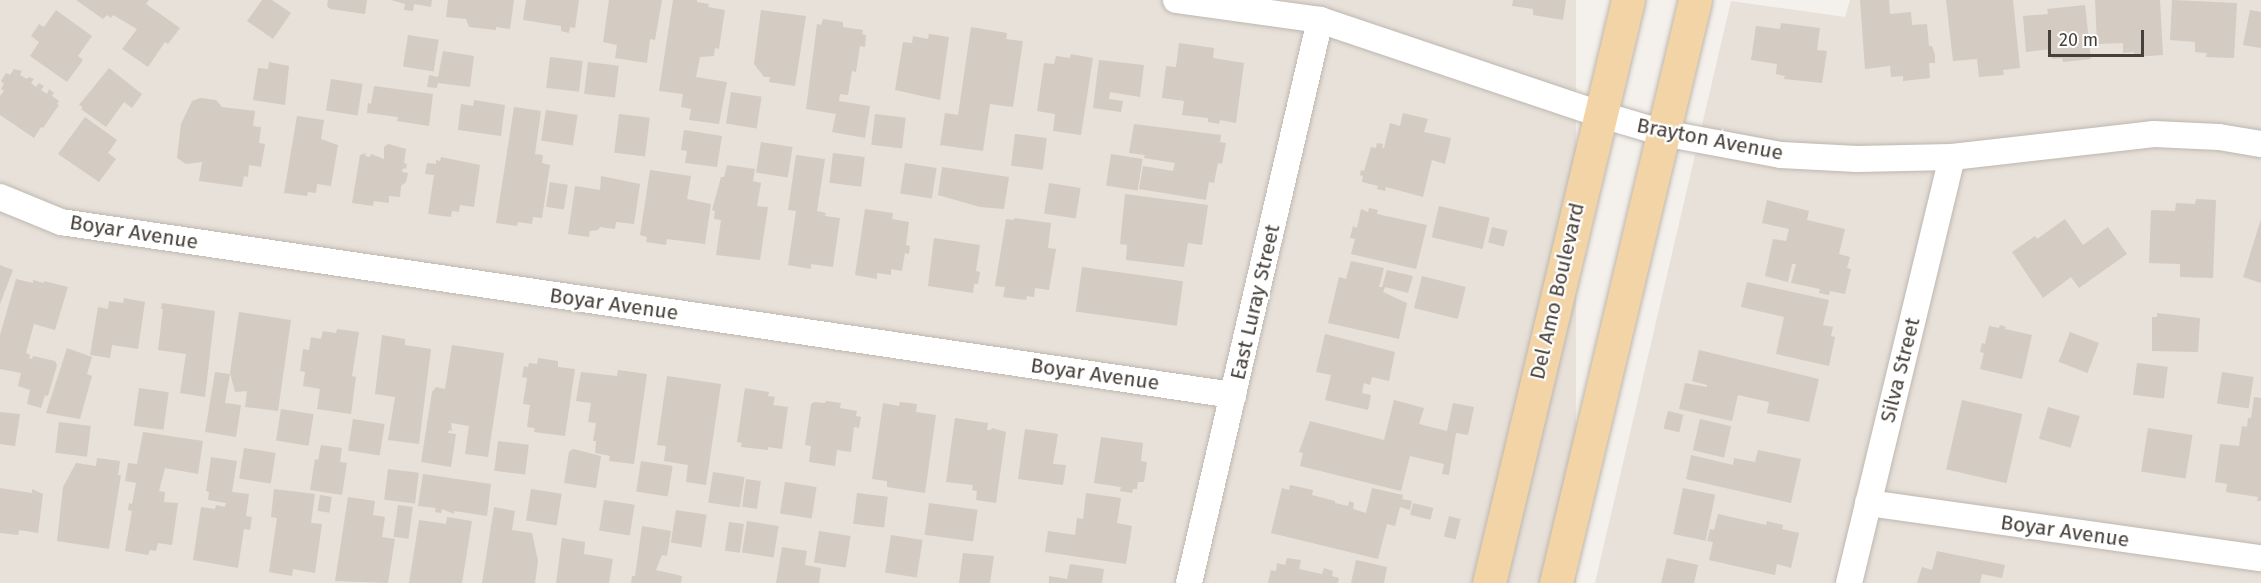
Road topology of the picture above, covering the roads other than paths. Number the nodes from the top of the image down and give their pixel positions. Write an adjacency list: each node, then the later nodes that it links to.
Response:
1 (1176, 0): 4 (street, Brayton Avenue)
2 (1628, 0): 5 (main road, Del Amo Boulevard)
3 (1695, 0): 6 (main road)
4 (1320, 20): 5 (street, Brayton Avenue); 10 (street, East Luray Street)
5 (1599, 114): 6 (street, Brayton Avenue); 14 (main road, Del Amo Boulevard)
6 (1663, 133): 8 (street, Brayton Avenue); 15 (main road)
7 (2261, 144): 8 (street, Brayton Avenue)
8 (1952, 157): 11 (street, Silva Street)
9 (0, 197): 10 (street, Boyar Avenue)
10 (1233, 395): 13 (street, East Luray Street)
11 (1868, 503): 12 (street, Boyar Avenue); 16 (street, Silva Street)
12 (2261, 558)
13 (1189, 583)
14 (1489, 583)
15 (1556, 583)
16 (1849, 583)

